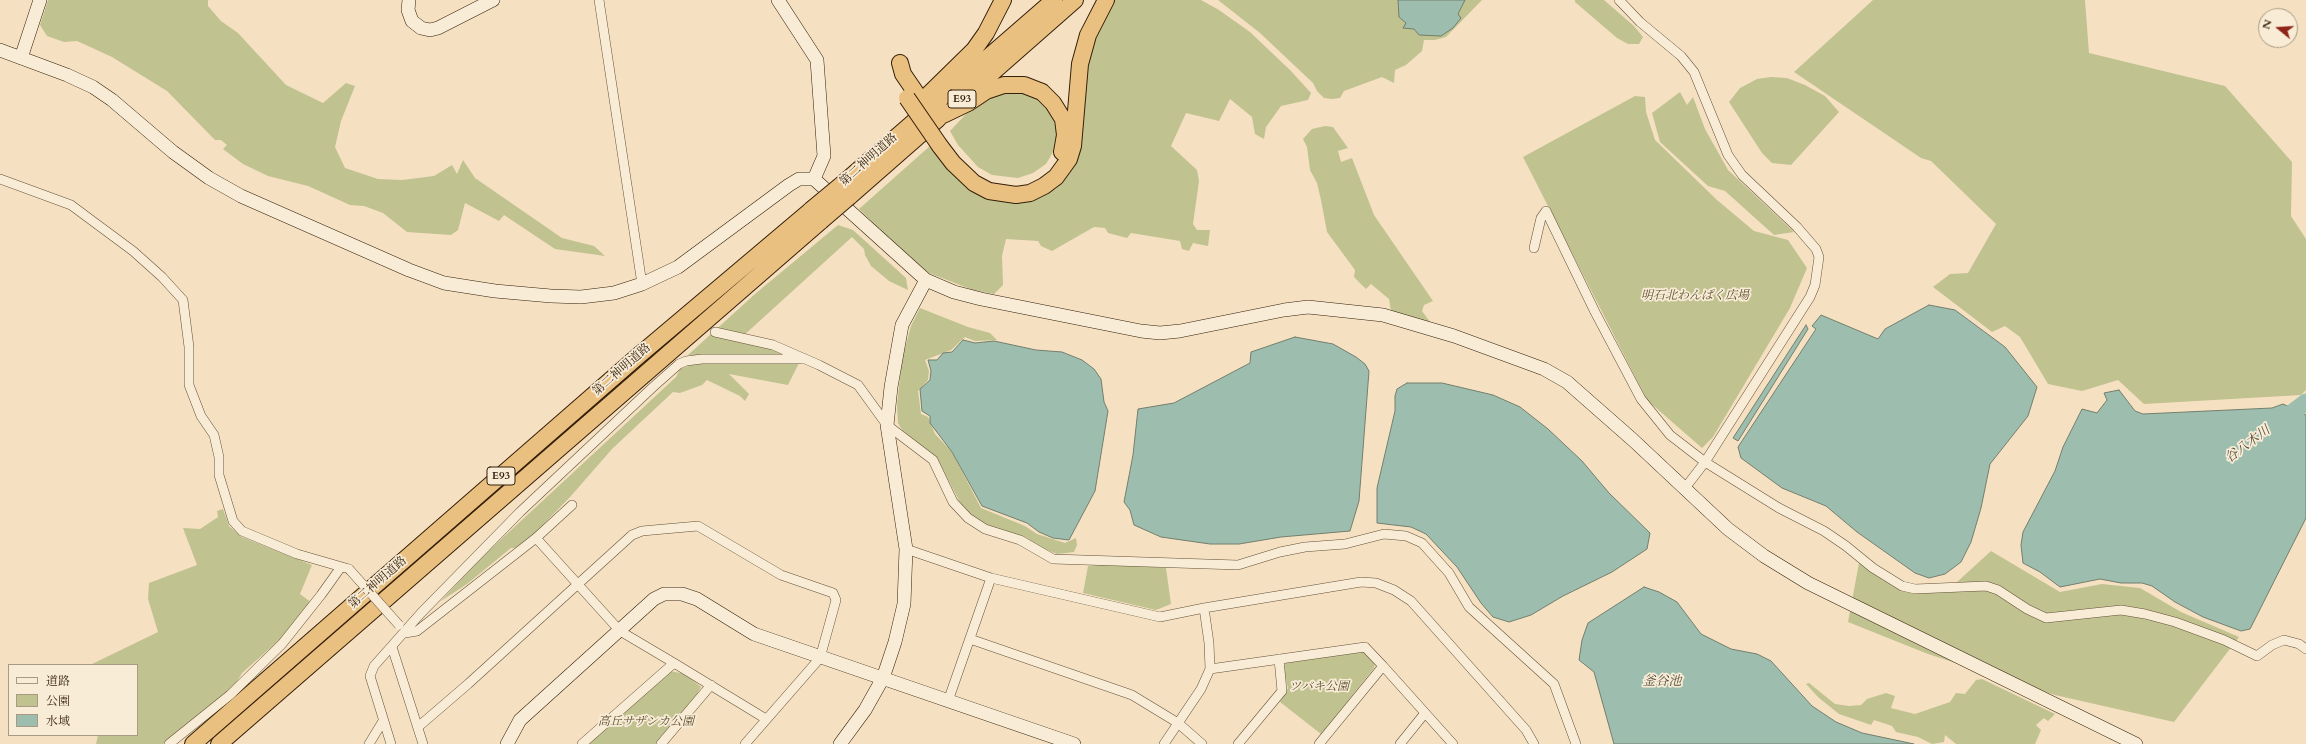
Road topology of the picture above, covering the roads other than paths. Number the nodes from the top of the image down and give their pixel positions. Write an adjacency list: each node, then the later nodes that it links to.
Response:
1 (40, 0): 12 (street)
2 (408, 0): 3 (street)
3 (492, 0)
4 (599, 0): 23 (street)
5 (778, 0): 18 (street)
6 (1003, 0): 16 (highway)
7 (1054, 0): 16 (highway, 第二神明道路 / E93)
8 (1075, 0): 14 (highway, 第二神明道路 / E93)
9 (1106, 0): 15 (highway)
10 (1619, 0): 27 (street)
11 (0, 50): 12 (street)
12 (22, 58): 23 (street)
13 (897, 69): 15 (highway)
14 (943, 115): 15 (highway); 19 (highway, 第二神明道路 / E93)
15 (944, 142)
16 (877, 152): 19 (highway, 第二神明道路 / E93)
17 (0, 179): 32 (street)
18 (814, 179): 22 (street); 23 (street)
19 (844, 192): 20 (highway, 第二神明道路 / E93, bridge)
20 (816, 216): 55 (highway, 第二神明道路 / E93); 56 (highway, 第二神明道路 / E93)
21 (1534, 248): 27 (street)
22 (926, 280): 26 (street); 28 (street)
23 (642, 284)
24 (715, 332): 25 (street)
25 (803, 358): 26 (street); 37 (street)
26 (887, 425): 31 (street); 73 (street)
27 (1705, 462): 28 (street); 40 (street)
28 (1685, 488): 74 (street)
29 (572, 505): 30 (street)
30 (536, 538): 34 (street); 37 (street)
31 (906, 549): 33 (street); 46 (street)
32 (345, 568): 37 (street, bridge); 54 (street)
33 (991, 578): 35 (street); 38 (street)
34 (577, 584): 36 (street); 41 (street); 53 (street)
35 (1204, 608): 45 (street); 72 (street)
36 (620, 631): 41 (street); 43 (street); 60 (street)
37 (405, 633): 39 (street)
38 (970, 639): 48 (street); 52 (street)
39 (392, 647): 51 (street); 53 (street)
40 (2306, 649)
41 (820, 658): 46 (street); 50 (street)
42 (1279, 659): 44 (street); 45 (street); 68 (street)
43 (674, 663): 47 (street); 61 (street)
44 (1383, 666): 49 (street); 69 (street)
45 (1210, 670): 52 (street)
46 (883, 678): 48 (street); 64 (street)
47 (712, 685): 50 (street); 62 (street)
48 (948, 700): 65 (street)
49 (1426, 713): 70 (street); 71 (street)
50 (766, 719): 63 (street)
51 (383, 721): 57 (street); 58 (street)
52 (1178, 723): 66 (street); 67 (street)
53 (418, 726): 59 (street)
54 (169, 744)
55 (193, 744)
56 (219, 744)
57 (368, 744)
58 (391, 744)
59 (423, 744)
60 (507, 744)
61 (582, 744)
62 (661, 744)
63 (746, 744)
64 (840, 744)
65 (1074, 744)
66 (1164, 744)
67 (1202, 744)
68 (1238, 744)
69 (1319, 744)
70 (1400, 744)
71 (1453, 744)
72 (1534, 744)
73 (1576, 744)
74 (2136, 744)

